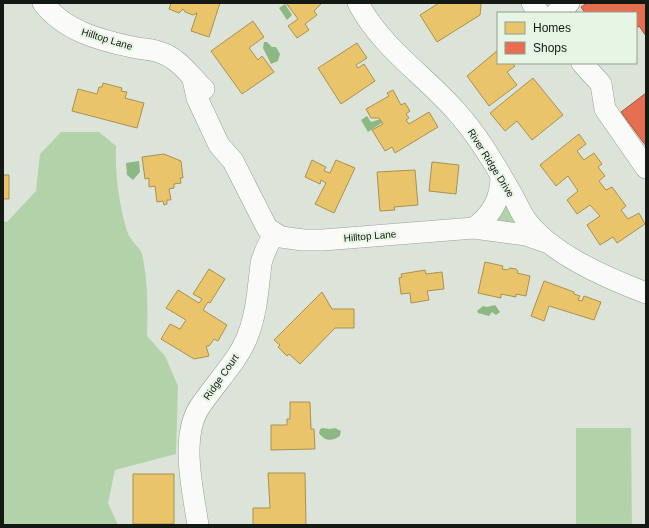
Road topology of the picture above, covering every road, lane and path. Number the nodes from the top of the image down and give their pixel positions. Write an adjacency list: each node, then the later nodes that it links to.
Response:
1 (43, 3): 11 (street, Hilltop Lane)
2 (358, 3): 9 (street, River Ridge Drive)
3 (532, 3): 5 (street)
4 (569, 3): 6 (street)
5 (538, 12)
6 (557, 12)
7 (583, 64): 8 (street)
8 (646, 168)
9 (501, 176): 10 (street); 12 (street, River Ridge Drive)
10 (474, 228): 11 (street, Hilltop Lane); 12 (street, Hilltop Lane)
11 (274, 233): 14 (street, Ridge Court)
12 (549, 243): 13 (street, River Ridge Drive)
13 (646, 293)
14 (198, 525)

